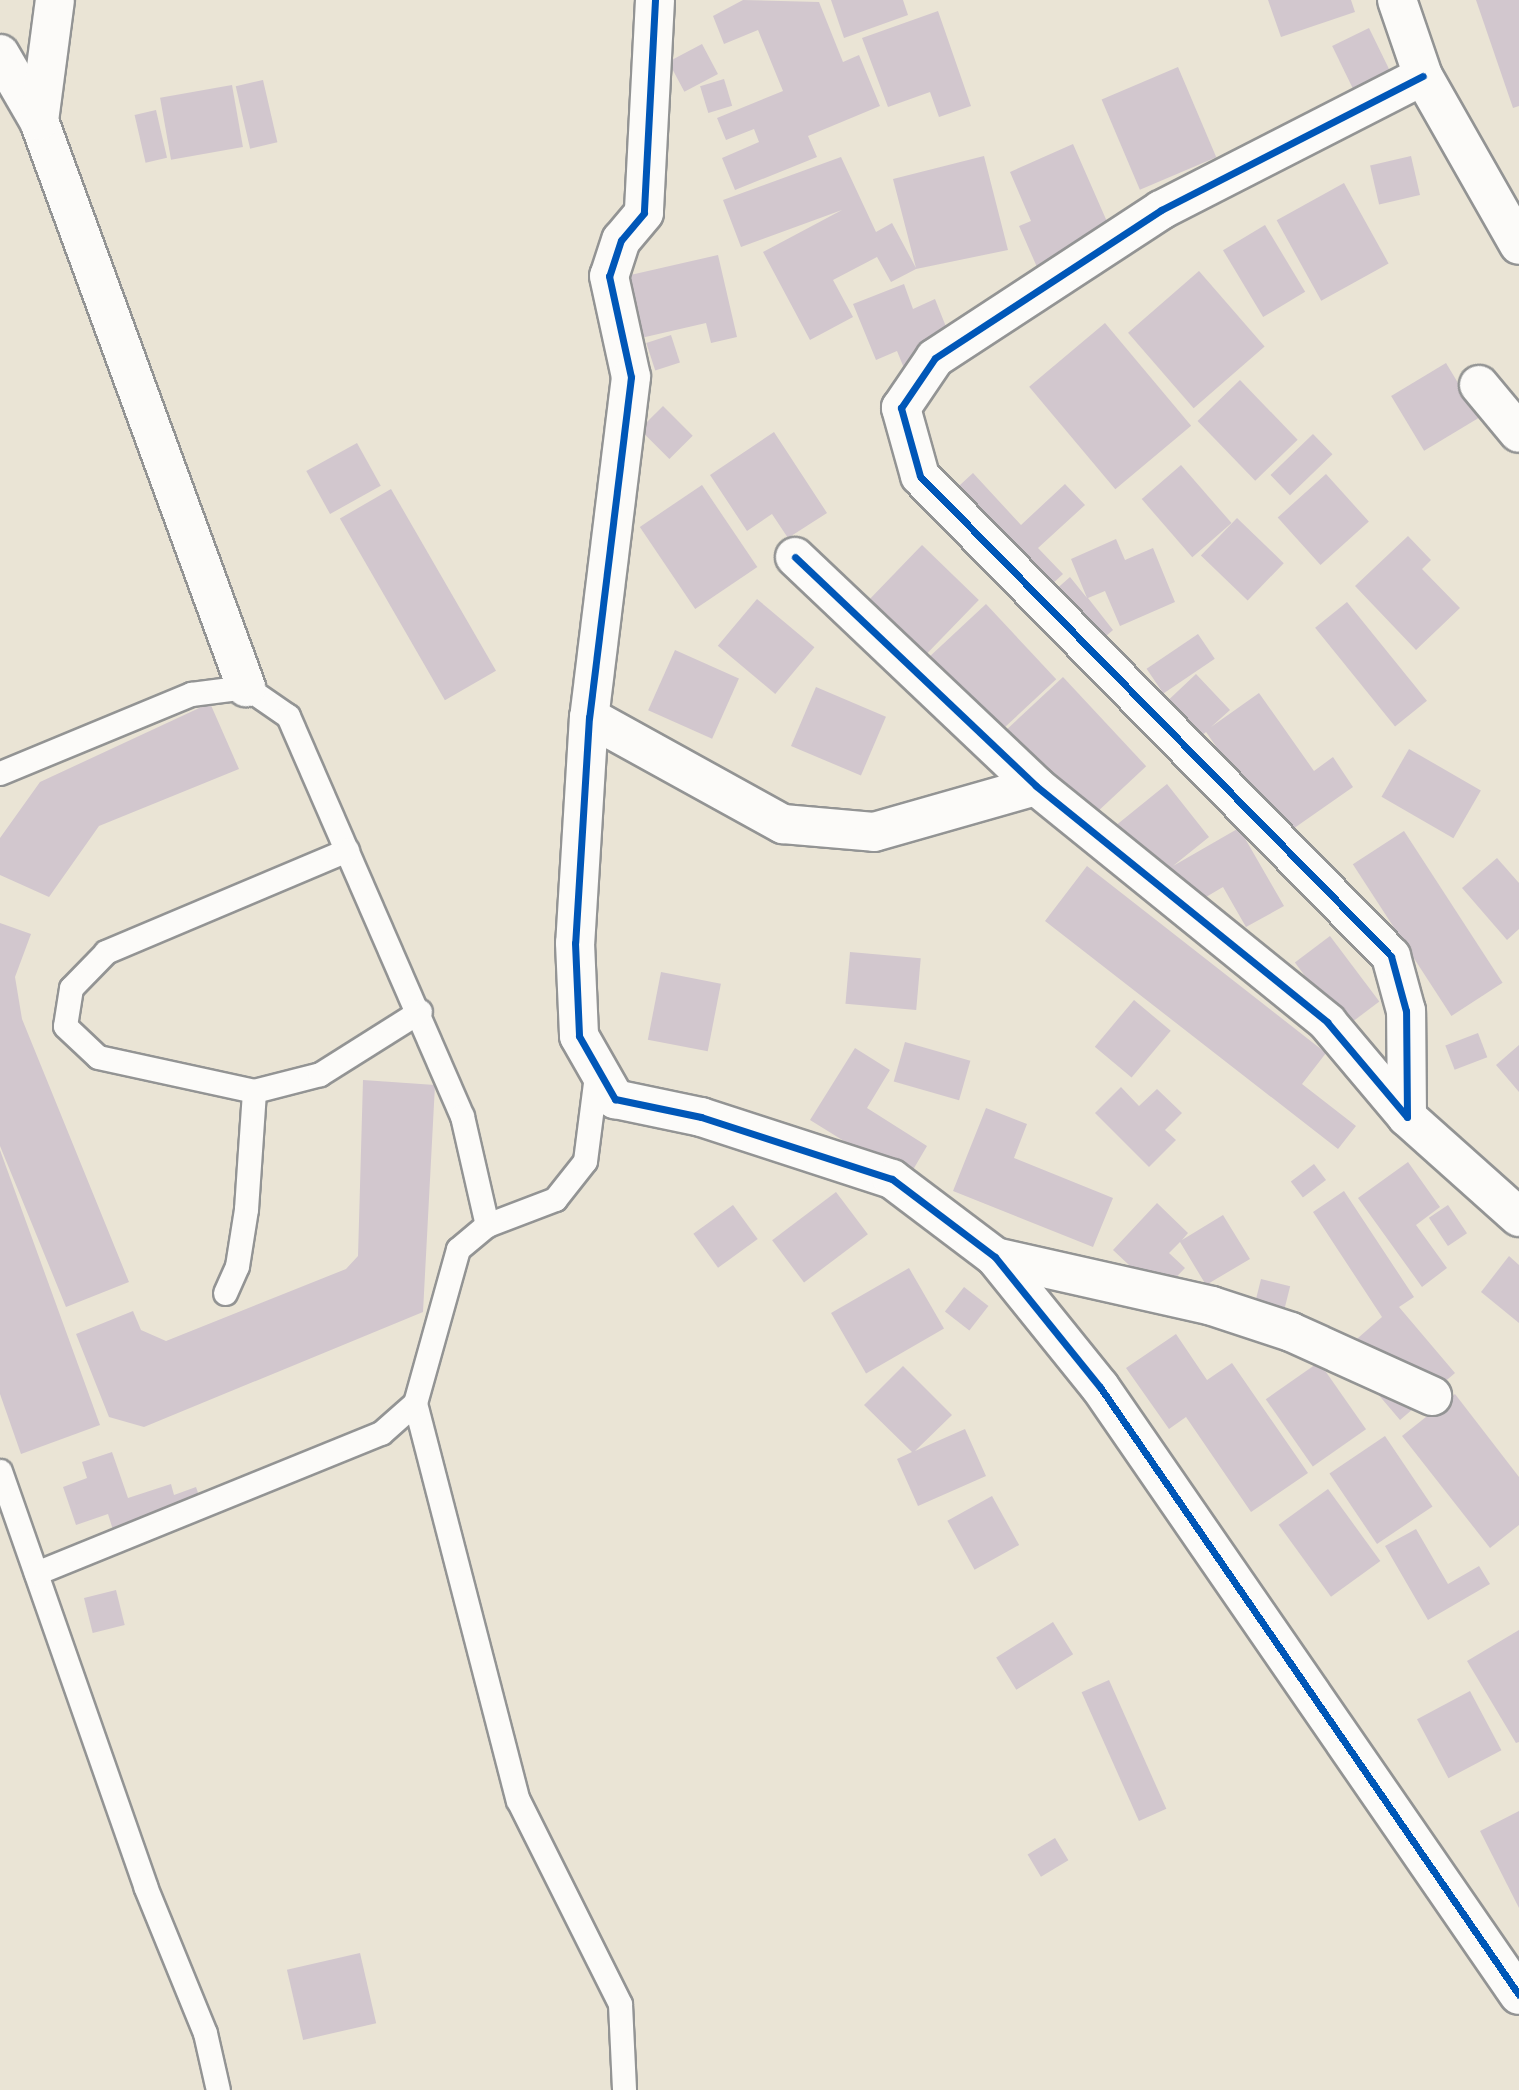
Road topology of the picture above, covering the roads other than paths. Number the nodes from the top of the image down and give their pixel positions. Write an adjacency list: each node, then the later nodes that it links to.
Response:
1 (55, 0): 6 (street)
2 (655, 0): 12 (street)
3 (1397, 0): 5 (street)
4 (0, 54): 6 (street)
5 (1423, 76): 7 (street); 19 (street)
6 (39, 121): 11 (street)
7 (1519, 245)
8 (1479, 385): 9 (street)
9 (1519, 433)
10 (795, 557): 14 (street)
11 (246, 687): 13 (lane); 15 (lane)
12 (589, 717): 14 (street); 17 (street)
13 (0, 773)
14 (1036, 786): 19 (street)
15 (346, 850): 16 (lane); 18 (lane)
16 (419, 1011): 18 (lane); 21 (lane)
17 (596, 1075): 21 (lane); 22 (street)
18 (254, 1090): 23 (lane)
19 (1407, 1117): 20 (street)
20 (1519, 1217)
21 (487, 1225): 25 (lane)
22 (995, 1257): 24 (street); 28 (street)
23 (225, 1293)
24 (1432, 1396)
25 (415, 1403): 27 (lane); 30 (lane)
26 (0, 1471): 27 (lane)
27 (36, 1573): 29 (lane)
28 (1519, 1995)
29 (218, 2090)
30 (624, 2090)

